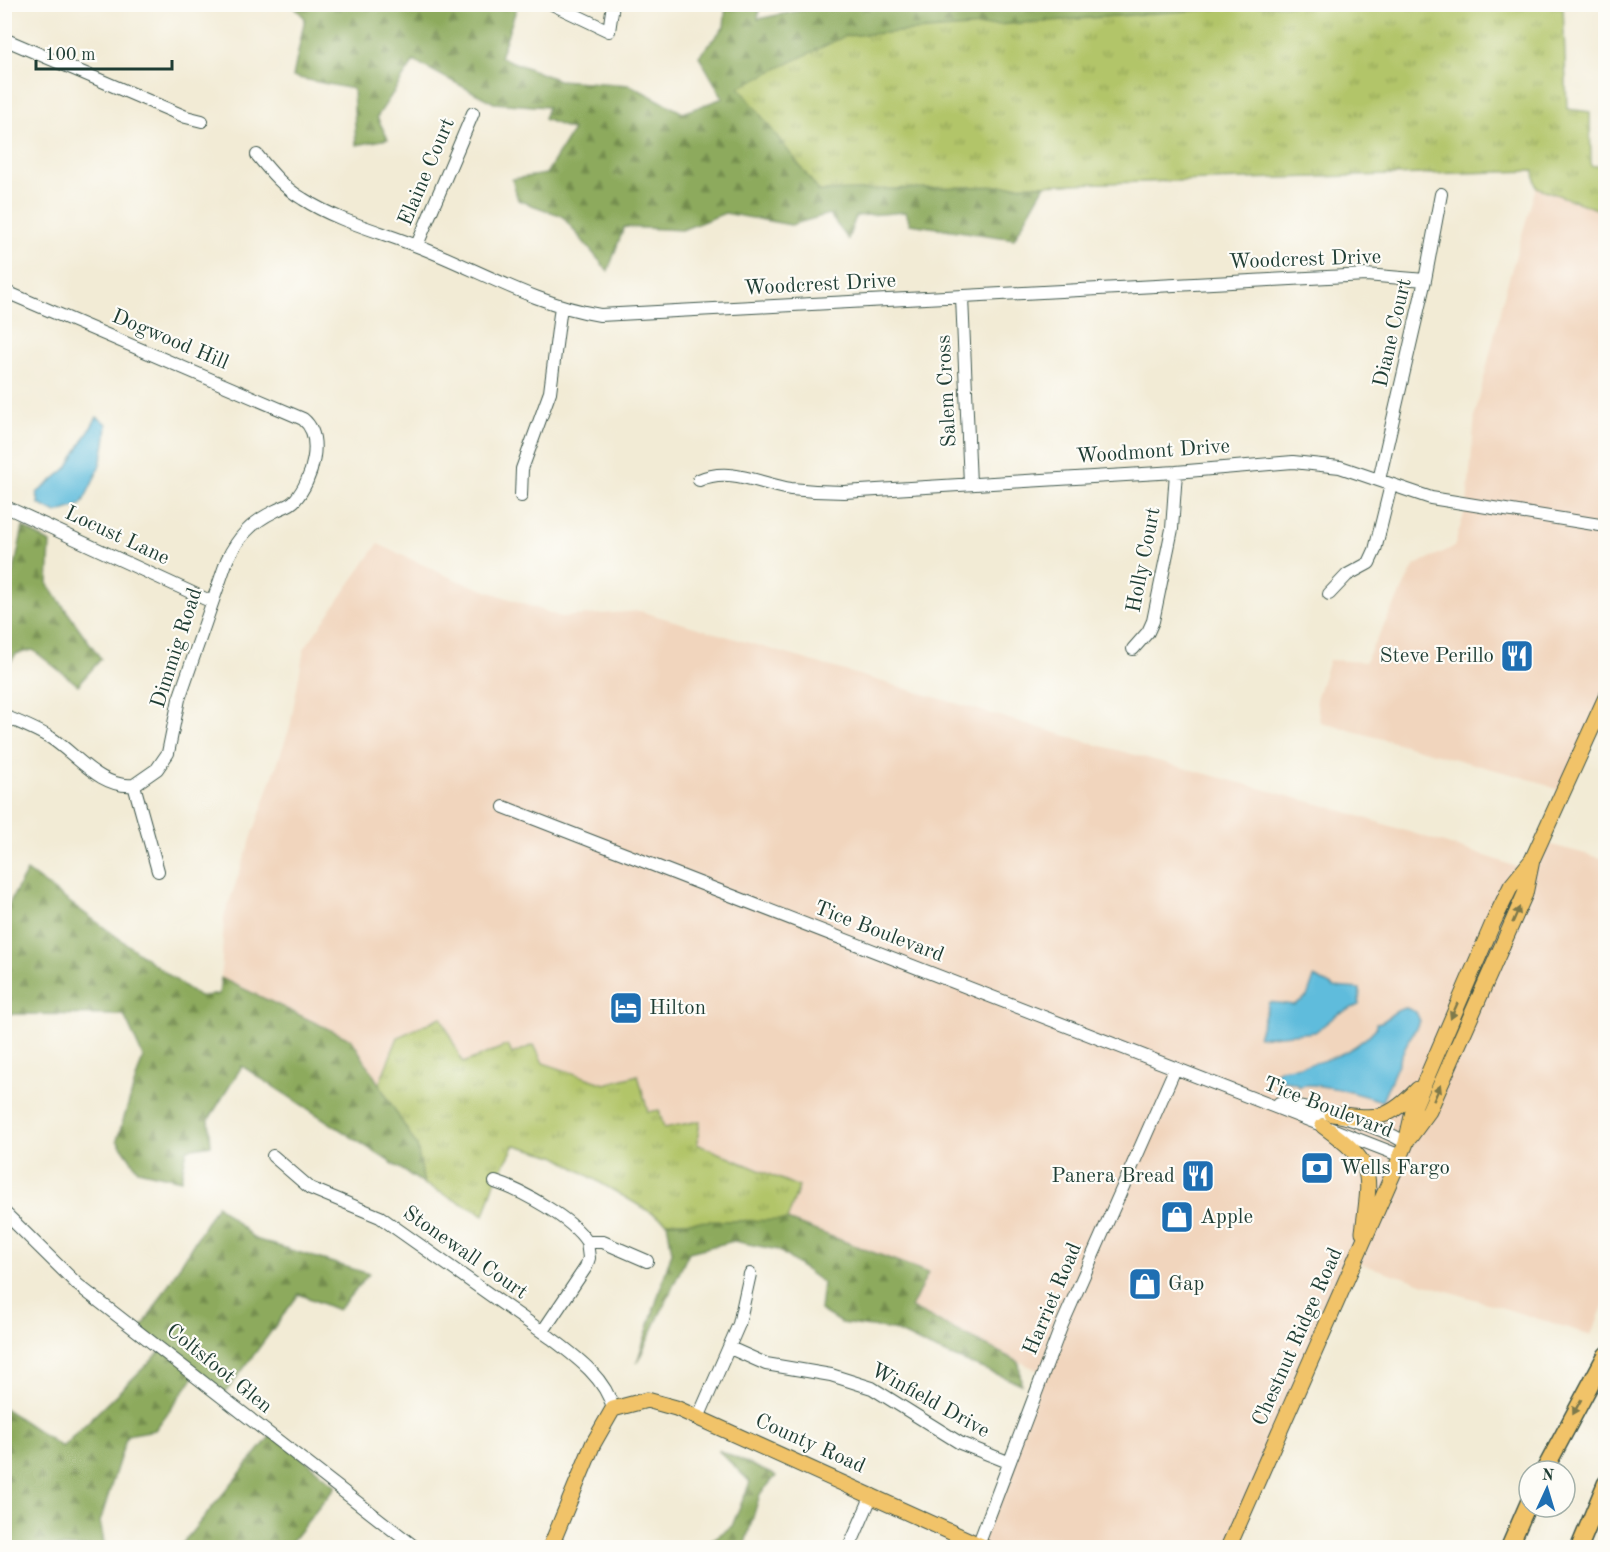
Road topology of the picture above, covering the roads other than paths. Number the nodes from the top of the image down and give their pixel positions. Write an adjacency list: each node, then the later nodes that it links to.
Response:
1 (552, 4): 2 (street)
2 (614, 4)
3 (4, 39): 5 (street)
4 (474, 113): 8 (street, Elaine Court)
5 (202, 121)
6 (257, 154): 8 (street, Woodcrest Drive)
7 (1441, 194): 9 (street, Diane Court)
8 (417, 246): 12 (street, Woodcrest Drive)
9 (1425, 280): 11 (street, Woodcrest Drive); 16 (street, Diane Court)
10 (4, 291): 13 (street, Dogwood Hill)
11 (962, 297): 12 (street, Woodcrest Drive); 17 (street, Salem Cross)
12 (561, 306): 19 (street)
13 (315, 433): 23 (street, Dimmig Road)
14 (1176, 472): 16 (street, Woodmont Drive); 17 (street, Woodmont Drive); 24 (street, Holly Court)
15 (699, 480): 17 (street, Woodmont Drive)
16 (1379, 480): 18 (street, Woodmont Drive)
17 (970, 484)
18 (1391, 485): 21 (street, Woodmont Drive); 22 (street)
19 (521, 496)
20 (4, 506): 23 (street, Locust Lane)
21 (1605, 526)
22 (1329, 594)
23 (212, 602): 27 (street, Dimmig Road)
24 (1133, 649)
25 (1605, 697): 29 (main road, Chestnut Ridge Road)
26 (4, 716): 27 (street)
27 (134, 785): 30 (street)
28 (504, 807): 31 (street, Tice Boulevard)
29 (1532, 860): 32 (main road, Chestnut Ridge Road, one-way to 32); 34 (main road, Chestnut Ridge Road, one-way to 29)
30 (158, 871)
31 (1175, 1069): 33 (street, Tice Boulevard); 48 (street, Harriet Road)
32 (1425, 1082): 33 (main road); 34 (main road, Chestnut Ridge Road)
33 (1327, 1120): 34 (street, Tice Boulevard); 39 (main road)
34 (1404, 1150): 39 (main road, Chestnut Ridge Road)
35 (273, 1156): 42 (street, Stonewall Court)
36 (495, 1182): 38 (street)
37 (4, 1212): 53 (street, Coltsfoot Glen)
38 (587, 1242): 40 (street); 42 (street)
39 (1361, 1247): 56 (main road, Chestnut Ridge Road)
40 (647, 1261)
41 (750, 1274): 43 (street)
42 (543, 1331): 45 (street, Stonewall Court)
43 (730, 1348): 46 (street); 48 (street, Winfield Drive)
44 (1605, 1355): 47 (highway, one-way to 47)
45 (613, 1409): 46 (main road, County Road); 54 (main road)
46 (698, 1418): 50 (main road, County Road)
47 (1550, 1459)
48 (1008, 1462): 52 (street, Harriet Road)
49 (1605, 1483): 58 (highway)
50 (872, 1495): 52 (main road, County Road); 55 (street)
51 (1522, 1519): 57 (highway)
52 (981, 1546)
53 (416, 1548)
54 (550, 1548)
55 (849, 1548)
56 (1228, 1548)
57 (1509, 1548)
58 (1579, 1548)

